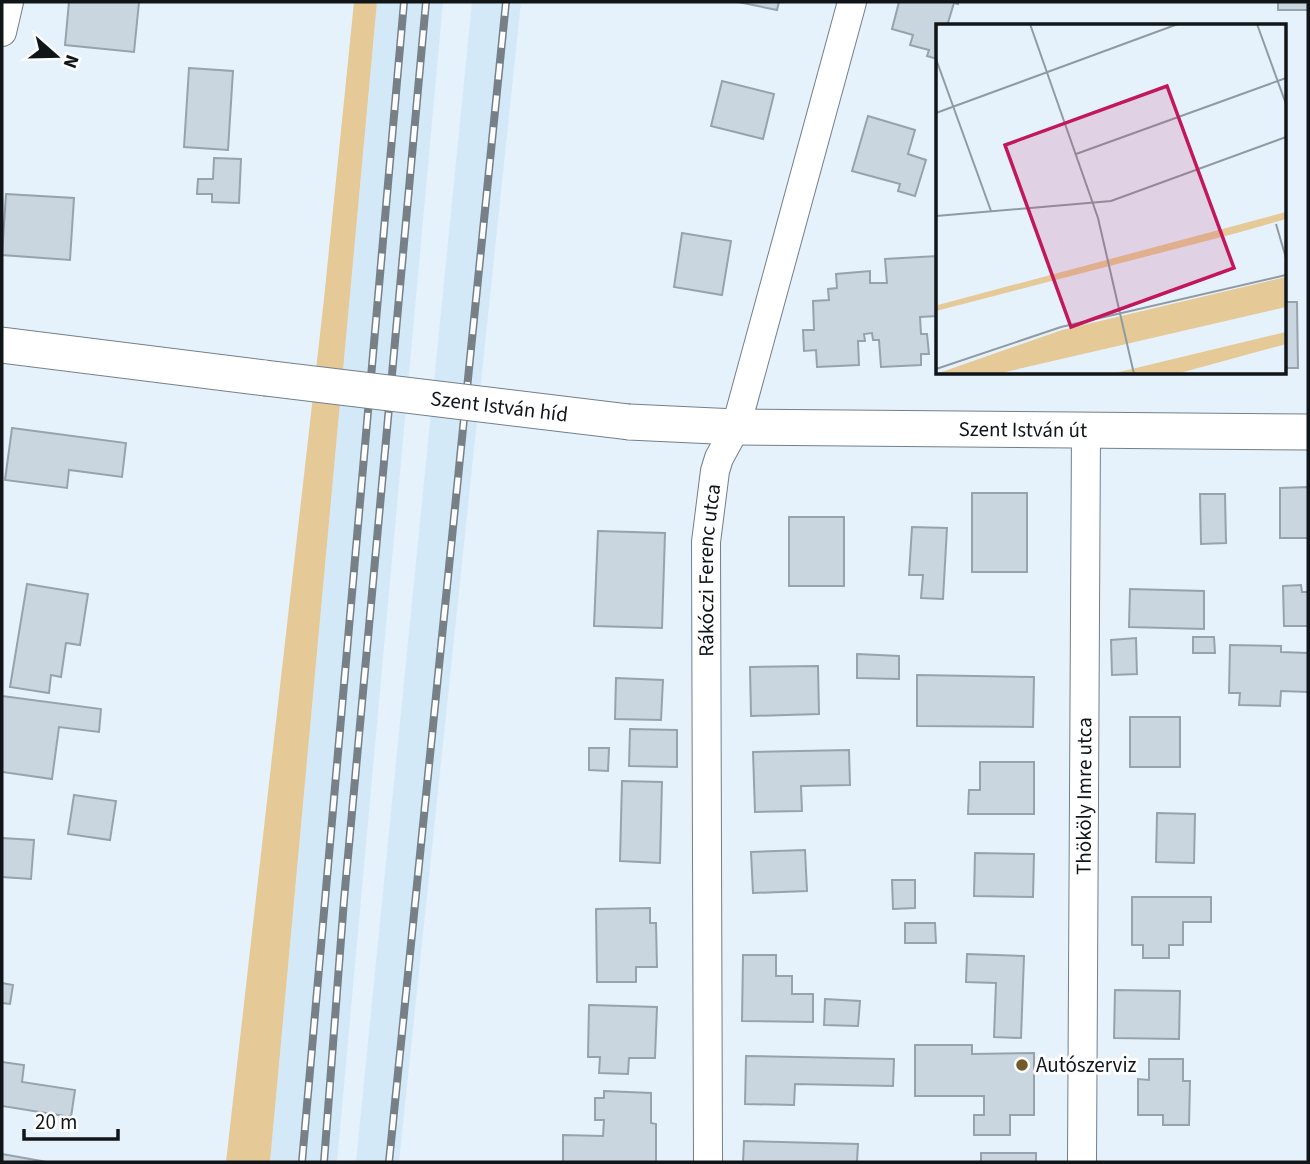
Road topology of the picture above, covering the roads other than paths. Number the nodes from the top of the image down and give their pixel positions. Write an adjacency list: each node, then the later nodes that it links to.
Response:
1 (9, 2): 3 (street)
2 (852, 2): 5 (street, Rákóczi Ferenc utca)
3 (2, 32)
4 (2, 345): 5 (street, Szent István híd, bridge)
5 (736, 428): 6 (street, Szent István út); 8 (street, Rákóczi Ferenc utca)
6 (1086, 431): 7 (street, Szent István út); 9 (street, Thököly Imre utca)
7 (1308, 432)
8 (708, 1162)
9 (1082, 1162)

